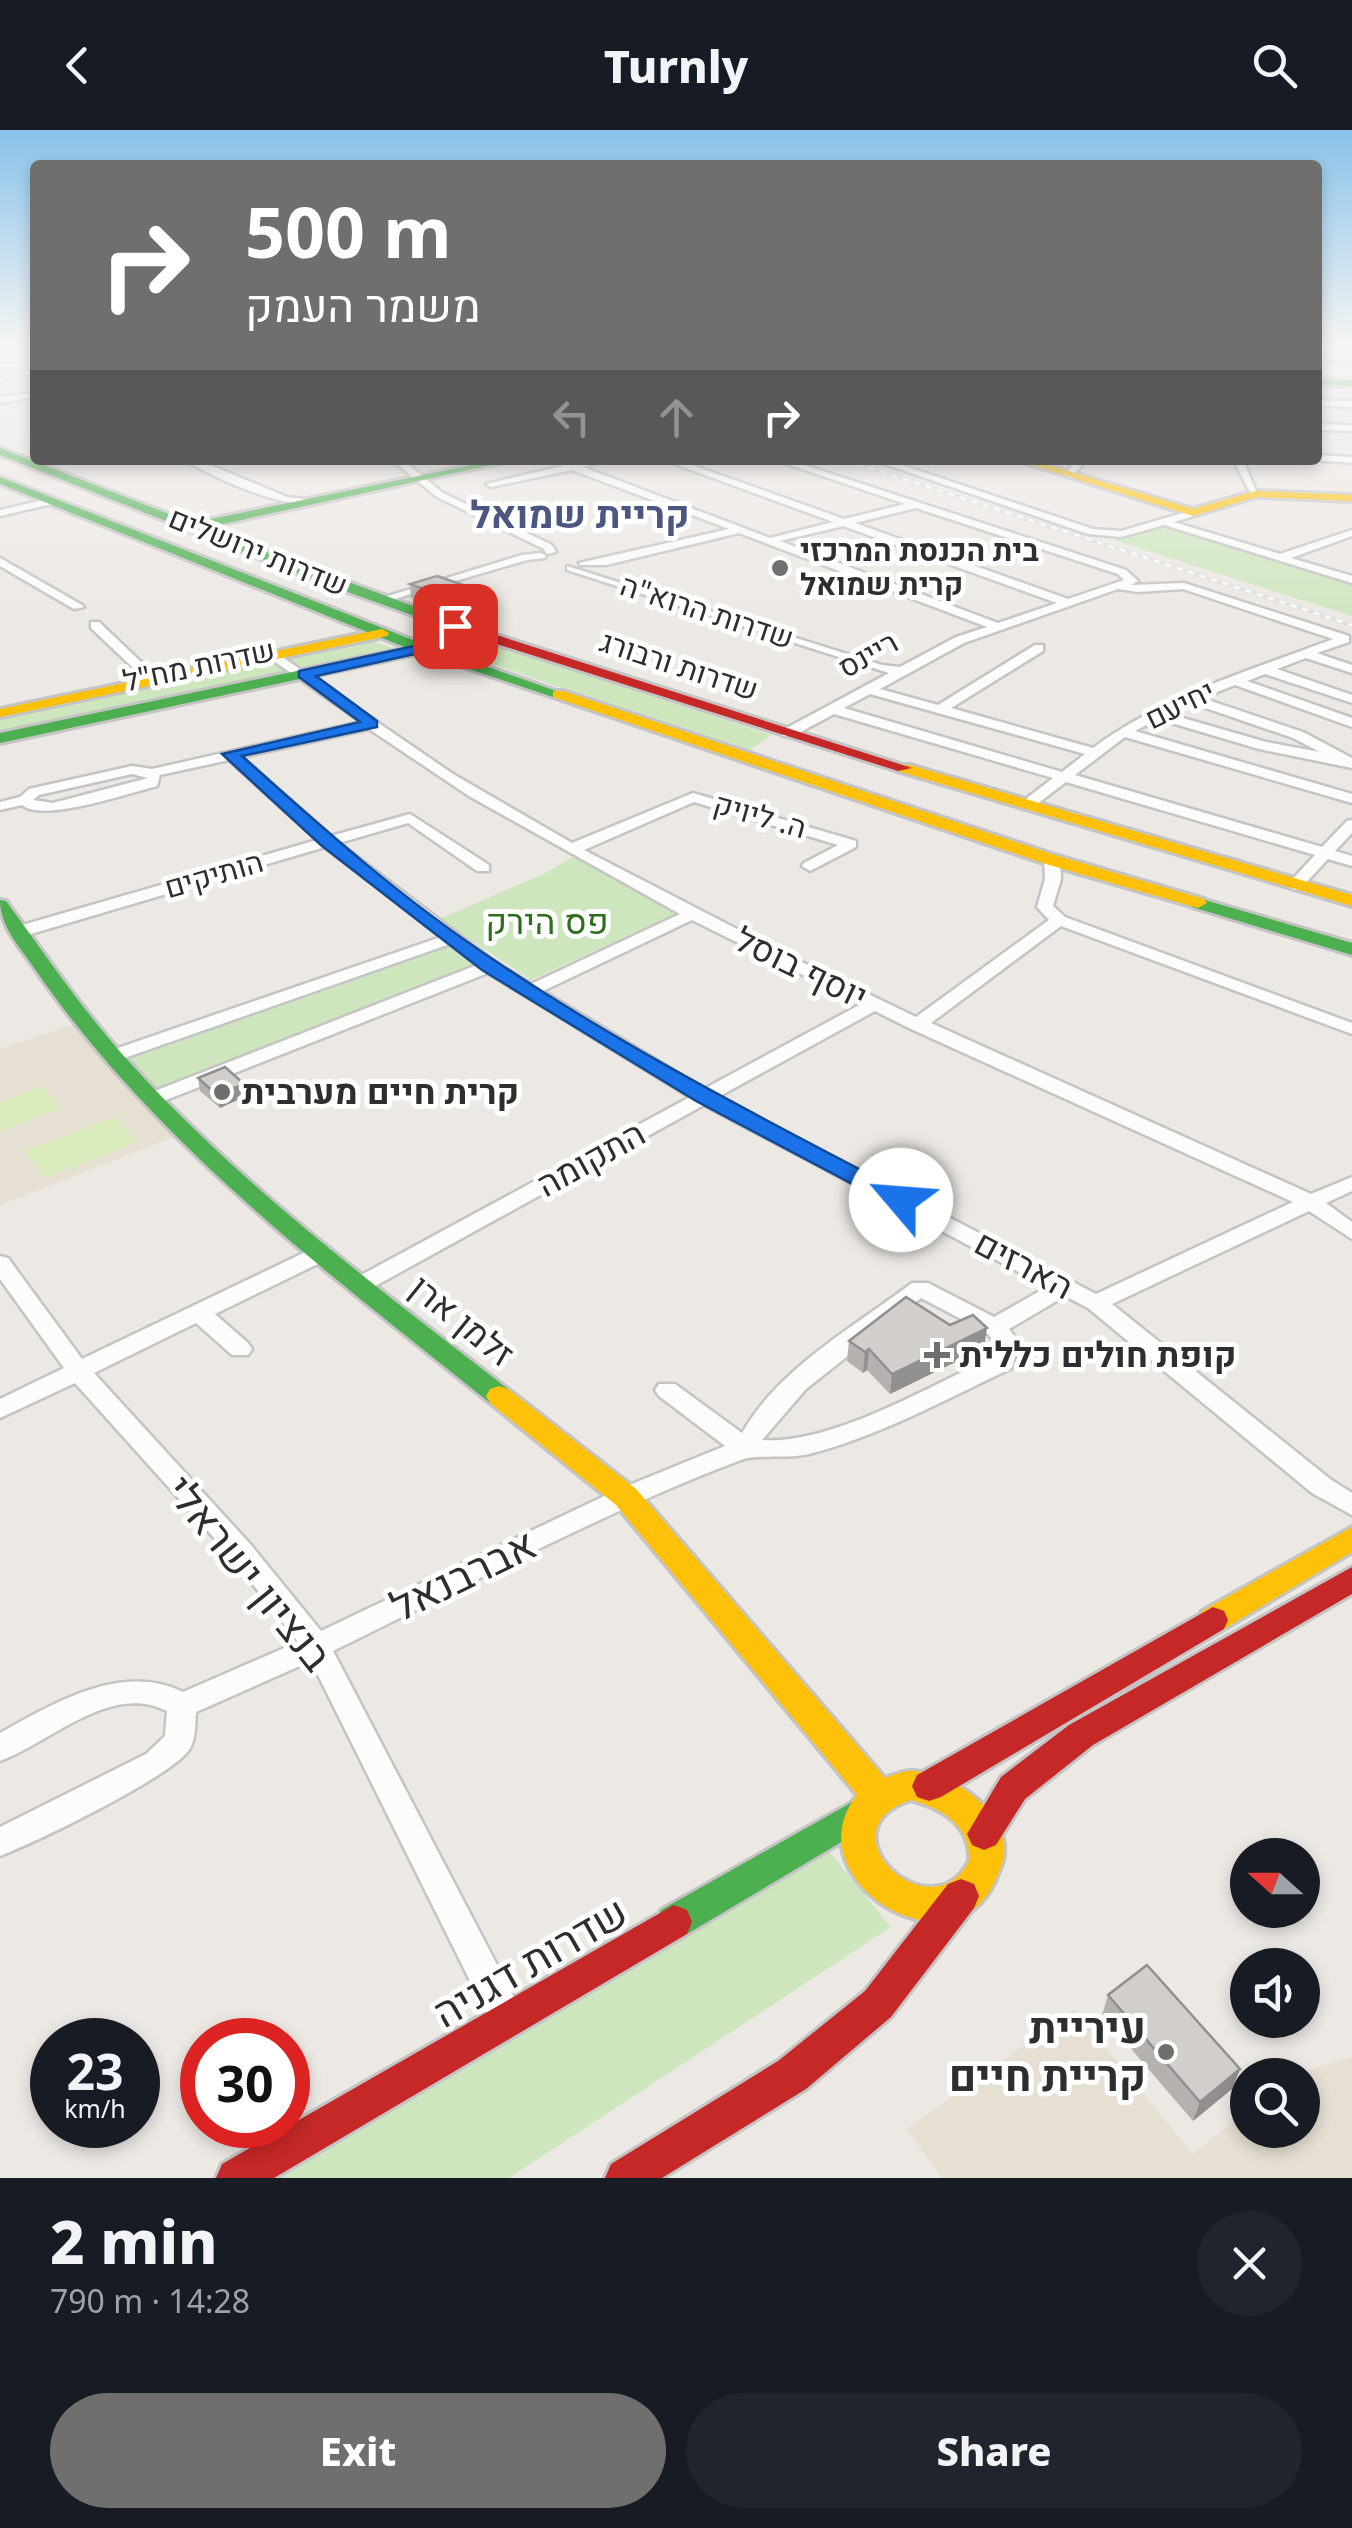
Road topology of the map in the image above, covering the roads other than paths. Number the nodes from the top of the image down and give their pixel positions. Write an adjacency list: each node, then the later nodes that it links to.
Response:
1 (0, 451): 4 (street)
2 (1322, 458): 3 (street)
3 (1352, 460)
4 (30, 465)
5 (31, 465): 17 (street)
6 (200, 465): 25 (street)
7 (470, 465): 18 (street)
8 (568, 465): 15 (street)
9 (582, 465): 15 (street)
10 (683, 465): 31 (street)
11 (796, 465): 19 (street)
12 (804, 465): 19 (street)
13 (893, 465): 30 (street)
14 (1241, 465): 22 (street)
15 (573, 467): 21 (street); 33 (street)
16 (1068, 467): 29 (street)
17 (44, 471): 20 (street); 32 (street)
18 (414, 472): 23 (street); 23 (street); 37 (street)
19 (831, 476): 27 (street)
20 (2, 480): 26 (street, שדרות ירושלים)
21 (491, 484)
22 (1256, 494): 24 (street); 29 (street)
23 (316, 497): 25 (street); 32 (street)
24 (1352, 498)
25 (269, 499): 32 (street)
26 (52, 501): 28 (street); 35 (street, שדרות ירושלים)
27 (916, 504): 31 (street); 42 (street)
28 (0, 512)
29 (1193, 512): 30 (street)
30 (1163, 521): 38 (street)
31 (848, 522): 36 (street); 44 (street)
32 (201, 524): 35 (street); 43 (street, שדרות ורבורג)
33 (738, 530): 36 (street); 40 (street)
34 (1352, 534): 38 (street)
35 (134, 535): 46 (street, שדרות ירושלים)
36 (772, 541): 49 (street)
37 (546, 554): 40 (street, שדרות הרוא"ה); 43 (street)
38 (1279, 558): 41 (street)
39 (0, 561): 45 (street)
40 (578, 566): 60 (street, שדרות הרוא"ה)
41 (1352, 580)
42 (1127, 584): 44 (street, ריינס); 51 (street, ריינס)
43 (381, 600): 48 (street, שדרות ורבורג)
44 (1066, 602): 49 (street, ריינס)
45 (78, 607)
46 (318, 608): 50 (street); 52 (street, שדרות ירושלים)
47 (95, 625): 63 (street)
48 (455, 626): 52 (street); 53 (street); 73 (street, שדרות ורבורג)
49 (995, 626): 60 (street, ריינס)
50 (356, 639): 52 (street); 56 (street)
51 (1348, 640): 55 (street, יחיעם)
52 (386, 644): 53 (street, שדרות ורבורג); 57 (street); 61 (street, שדרות מח"ל)
53 (420, 648): 57 (street, שדרות ורבורג)
54 (1039, 648): 68 (street)
55 (1304, 654): 58 (street, יחיעם); 59 (street)
56 (275, 656): 61 (street, יוסף בוסל); 63 (street)
57 (443, 656): 79 (street, שדרות ורבורג)
58 (1264, 668): 62 (street, יחיעם); 66 (street)
59 (1352, 669)
60 (900, 670): 64 (street, ריינס)
61 (304, 674): 72 (street, יוסף בוסל); 75 (street, שדרות מח"ל)
62 (1233, 680): 65 (street, יחיעם); 71 (street)
63 (154, 681): 69 (street)
64 (867, 690): 67 (street, ריינס); 68 (street)
65 (1190, 698): 70 (street, יחיעם); 78 (street)
66 (1352, 698)
67 (832, 709): 73 (street, ריינס); 80 (street)
68 (939, 710): 76 (street)
69 (0, 713)
70 (1158, 715): 74 (street, יחיעם); 78 (street)
71 (1352, 723)
72 (372, 724): 77 (street); 86 (street, יוסף בוסל)
73 (800, 732): 79 (street, ריינס); 92 (street, שדרות ורבורג)
74 (1123, 732): 76 (street, יחיעם); 82 (street)
75 (0, 738)
76 (1095, 753): 80 (street, יחיעם)
77 (230, 754): 83 (street); 85 (street, הארזים)
78 (1345, 762)
79 (759, 765): 88 (street, שדרות ורבורג)
80 (1064, 776): 81 (street, יחיעם); 87 (street)
81 (1032, 800)
82 (1352, 800)
83 (0, 806)
84 (1352, 824): 87 (street)
85 (328, 842): 91 (street, הותיקים); 97 (street, הותיקים); 98 (street, הארזים)
86 (572, 849): 90 (street, ה. ליויק); 95 (street, יוסף בוסל)
87 (1324, 853): 89 (street); 92 (street)
88 (1052, 860): 96 (street); 99 (street, שדרות ורבורג)
89 (1352, 861)
90 (810, 866)
91 (483, 868)
92 (1294, 885): 93 (street, שדרות ורבורג)
93 (1352, 901)
94 (0, 905): 97 (street, זלמן ארן)
95 (692, 914): 101 (street); 102 (street, יוסף בוסל)
96 (1060, 920): 103 (street); 104 (street)
97 (18, 932): 105 (street, זלמן ארן)
98 (450, 939): 100 (street, הארזים); 105 (street)
99 (1352, 950)
100 (489, 966): 101 (street, הארזים); 107 (street)
101 (530, 991): 106 (street, הארזים)
102 (874, 1004): 103 (street, יוסף בוסל); 106 (street, התקומה)
103 (917, 1025): 109 (street, יוסף בוסל)
104 (1352, 1028)
105 (116, 1055): 107 (street, זלמן ארן)
106 (704, 1097): 113 (street, התקומה); 114 (street, הארזים)
107 (154, 1098): 111 (street, זלמן ארן)
108 (1352, 1184): 109 (street)
109 (1310, 1202): 110 (street, יוסף בוסל); 115 (street)
110 (1352, 1232)
111 (322, 1253): 113 (street, זלמן ארן); 116 (street)
112 (0, 1263): 119 (street, בנציון ישראלי)
113 (360, 1285): 123 (street, זלמן ארן)
114 (1065, 1286): 115 (street, הארזים); 117 (street)
115 (1096, 1303): 124 (street, הארזים)
116 (200, 1313): 118 (street); 119 (street)
117 (994, 1327): 122 (street, אברבנאל); 122 (street)
118 (240, 1350)
119 (78, 1372): 121 (street); 127 (street, בנציון ישראלי)
120 (668, 1390): 122 (street)
121 (0, 1409)
122 (745, 1448): 123 (street, אברבנאל)
123 (626, 1497): 127 (street, אברבנאל); 131 (street, זלמן ארן)
124 (1352, 1505)
125 (1352, 1538): 130 (street, שדרות דגניה)
126 (1352, 1580): 132 (street)
127 (317, 1646): 128 (street, אברבנאל); 135 (street, בנציון ישראלי)
128 (182, 1705): 129 (street); 133 (street)
129 (0, 1748)
130 (929, 1786): 131 (street, שדרות דגניה); 132 (street)
131 (870, 1803): 134 (street); 135 (street, שדרות דגניה)
132 (984, 1834): 134 (street)
133 (0, 1842)
134 (961, 1896): 137 (street)
135 (507, 2019): 136 (street, שדרות דגניה)
136 (236, 2178)
137 (624, 2178)

